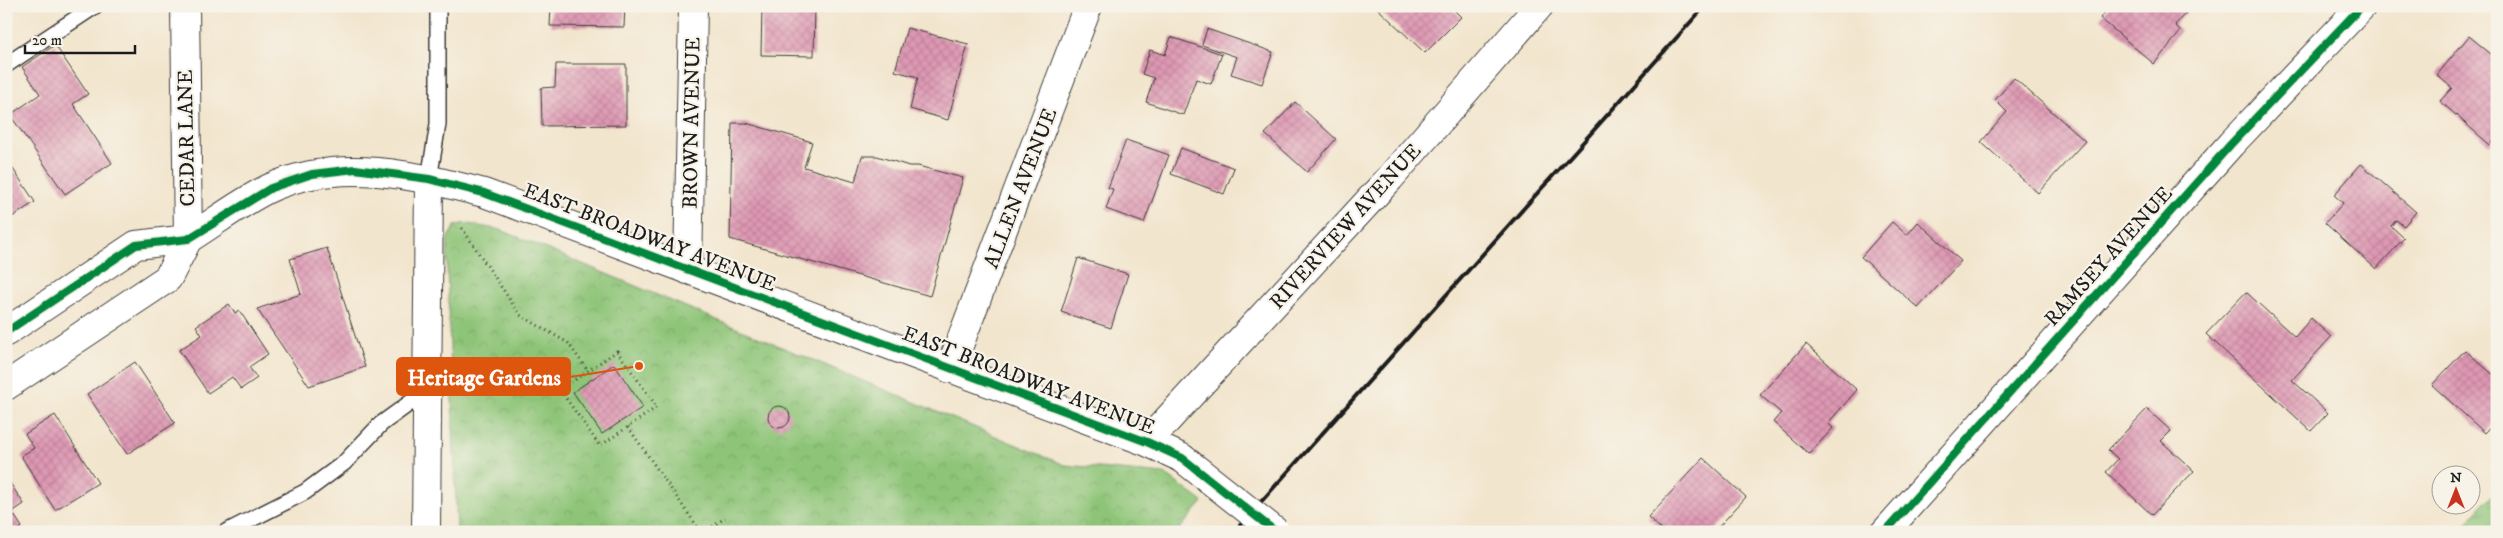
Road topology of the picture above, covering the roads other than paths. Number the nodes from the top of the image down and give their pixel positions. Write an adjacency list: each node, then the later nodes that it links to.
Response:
1 (95, 6): 8 (lane)
2 (185, 6): 10 (street, CEDAR LANE)
3 (438, 6): 9 (lane)
4 (694, 6): 11 (street, BROWN AVENUE)
5 (1088, 6): 13 (street, ALLEN AVENUE)
6 (1539, 6): 16 (street, RIVERVIEW AVENUE)
7 (2362, 6): 20 (street, RAMSEY AVENUE)
8 (6, 65)
9 (429, 179): 10 (street, EAST BROADWAY AVENUE); 11 (street, EAST BROADWAY AVENUE); 15 (street)
10 (188, 239): 12 (street, EAST BROADWAY AVENUE); 14 (street)
11 (688, 270): 13 (street, EAST BROADWAY AVENUE)
12 (6, 332)
13 (950, 369): 16 (street, EAST BROADWAY AVENUE)
14 (6, 386)
15 (426, 392): 17 (lane); 18 (street)
16 (1147, 442): 19 (street, EAST BROADWAY AVENUE, bridge)
17 (226, 532)
18 (426, 532)
19 (1276, 532)
20 (1885, 532)

